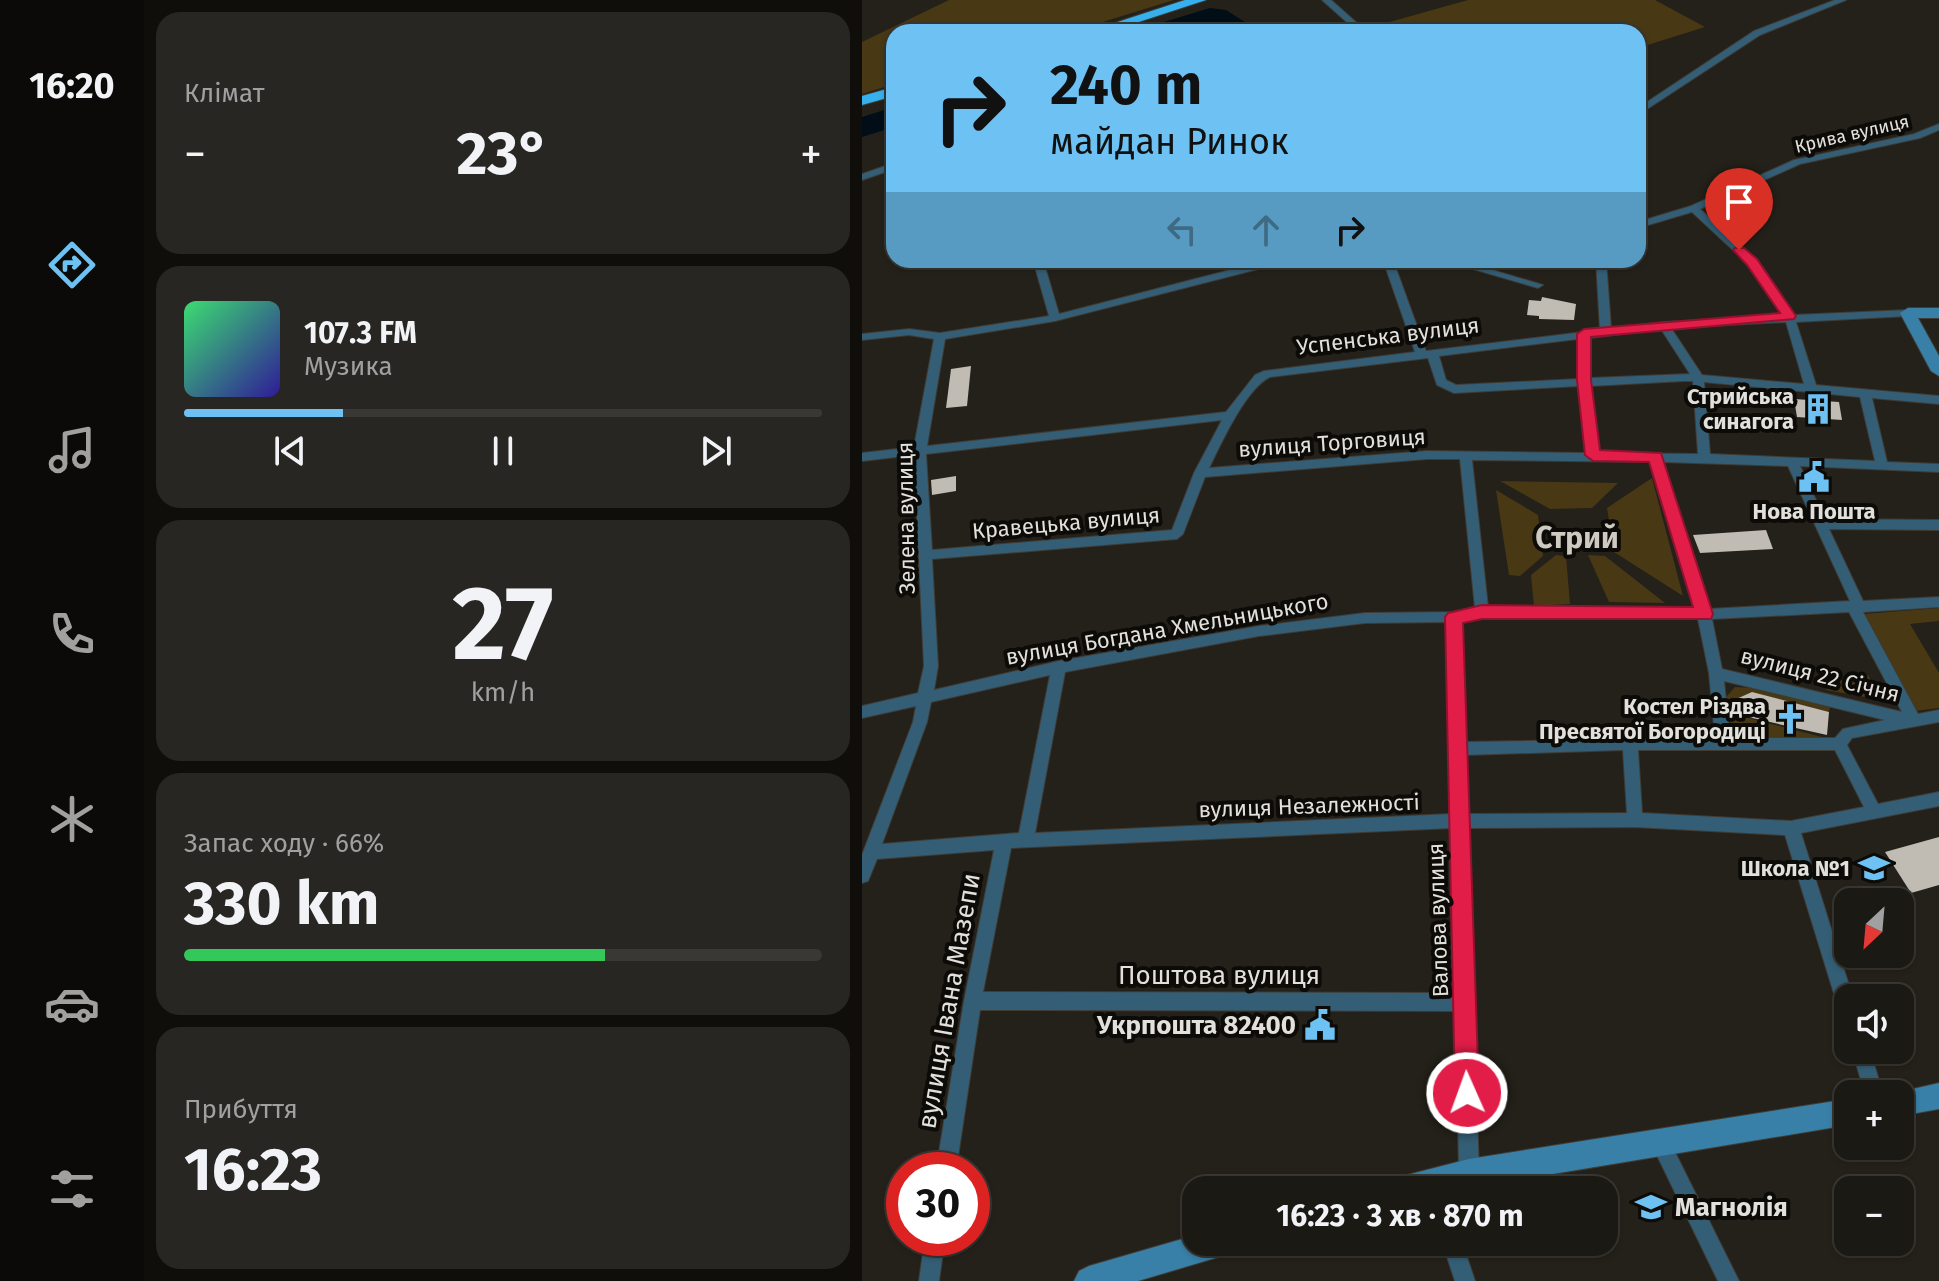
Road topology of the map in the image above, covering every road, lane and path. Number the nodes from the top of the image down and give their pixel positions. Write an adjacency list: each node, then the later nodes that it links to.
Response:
1 (1199, 0): 4 (highway)
2 (1326, 0): 5 (street)
3 (1842, 0): 8 (street)
4 (1120, 24)
5 (1354, 24)
6 (886, 94): 7 (highway)
7 (862, 101)
8 (1646, 107)
9 (1939, 127): 10 (street, Крива вулиця)
10 (1927, 133): 11 (street); 14 (street, Крива вулиця)
11 (1939, 141)
12 (886, 169): 13 (street)
13 (862, 177)
14 (1694, 208): 15 (street, Крива вулиця); 24 (street)
15 (1646, 223)
16 (1040, 268): 25 (street)
17 (1253, 268): 25 (street)
18 (1391, 268): 31 (street)
19 (1476, 268): 21 (street)
20 (1602, 268): 27 (street)
21 (1538, 285)
22 (1908, 313): 23 (main road, Успенська вулиця); 24 (street, Успенська вулиця); 32 (main road)
23 (1939, 313)
24 (1789, 316): 26 (street, Успенська вулиця); 35 (street)
25 (1055, 318): 29 (street)
26 (1664, 325): 27 (street, Успенська вулиця); 33 (street)
27 (1606, 331): 28 (street, Успенська вулиця)
28 (1584, 334): 31 (street, Успенська вулиця); 34 (street)
29 (940, 336): 30 (street); 39 (street, Зелена вулиця)
30 (862, 337)
31 (1427, 353): 34 (street); 38 (street, Успенська вулиця)
32 (1939, 371)
33 (1698, 378): 34 (street); 35 (street); 44 (street)
34 (1584, 380): 40 (street)
35 (1812, 390): 36 (street)
36 (1866, 396): 37 (street); 46 (street)
37 (1939, 400)
38 (1230, 415): 39 (street); 48 (street, Кравецька вулиця)
39 (920, 450): 42 (street); 51 (street, Зелена вулиця)
40 (1593, 455): 41 (street, вулиця Торговиця); 43 (street, вулиця Торговиця)
41 (1655, 456): 44 (street, вулиця Торговиця); 55 (street, вулиця 22 Січня)
42 (862, 457)
43 (1466, 457): 48 (street, вулиця Торговиця); 54 (street)
44 (1704, 458): 45 (street, вулиця Торговиця)
45 (1792, 462): 46 (street, вулиця Торговиця); 49 (street)
46 (1882, 465): 47 (street, вулиця Торговиця)
47 (1939, 468)
48 (1200, 473): 51 (street, Кравецька вулиця)
49 (1821, 524): 50 (street); 53 (street)
50 (1939, 525)
51 (925, 555): 59 (street, Зелена вулиця)
52 (1939, 602): 53 (street, вулиця Богдана Хмельницького)
53 (1857, 608): 55 (street, вулиця Богдана Хмельницького); 62 (street)
54 (1482, 612): 55 (street, вулиця Богдана Хмельницького); 56 (street, вулиця Богдана Хмельницького)
55 (1704, 614): 58 (street, вулиця 22 Січня)
56 (1454, 617): 57 (street, вулиця Богдана Хмельницького); 66 (street, Валова вулиця)
57 (1059, 667): 59 (street, вулиця Богдана Хмельницького); 72 (street)
58 (1716, 673): 62 (street, вулиця 22 Січня); 64 (street, вулиця 22 Січня)
59 (924, 699): 60 (street, вулиця Богдана Хмельницького); 74 (street, Зелена вулиця)
60 (862, 712)
61 (1939, 716): 62 (street)
62 (1914, 721): 65 (street)
63 (1630, 744): 64 (street); 66 (street); 69 (street)
64 (1723, 744): 65 (street)
65 (1839, 744): 68 (street)
66 (1457, 749): 70 (street, Валова вулиця)
67 (1939, 799): 68 (street, вулиця Незалежності)
68 (1875, 813): 71 (street, вулиця Незалежності)
69 (1635, 820): 70 (street, вулиця Незалежності); 71 (street, вулиця Незалежності)
70 (1459, 821): 72 (street, вулиця Незалежності); 78 (street, Валова вулиця)
71 (1791, 828): 76 (street)
72 (1026, 840): 73 (street, вулиця Незалежності)
73 (1004, 841): 74 (street, вулиця Незалежності); 77 (street, вулиця Івана Мазепи)
74 (871, 852): 75 (street, Зелена вулиця)
75 (862, 876)
76 (1840, 984)
77 (973, 1001): 78 (street, Поштова вулиця); 83 (street, вулиця Івана Мазепи)
78 (1464, 1002): 84 (street, Валова вулиця)
79 (1939, 1096): 80 (main road)
80 (1914, 1100)
81 (1834, 1114): 82 (main road)
82 (1659, 1141): 84 (main road); 93 (street)
83 (949, 1152)
84 (1469, 1173): 85 (main road)
85 (1460, 1176)
86 (932, 1256): 90 (street)
87 (1182, 1256): 89 (main road)
88 (1457, 1256): 92 (street)
89 (1128, 1275): 91 (main road)
90 (929, 1281)
91 (1089, 1281)
92 (1465, 1281)
93 (1729, 1281)

